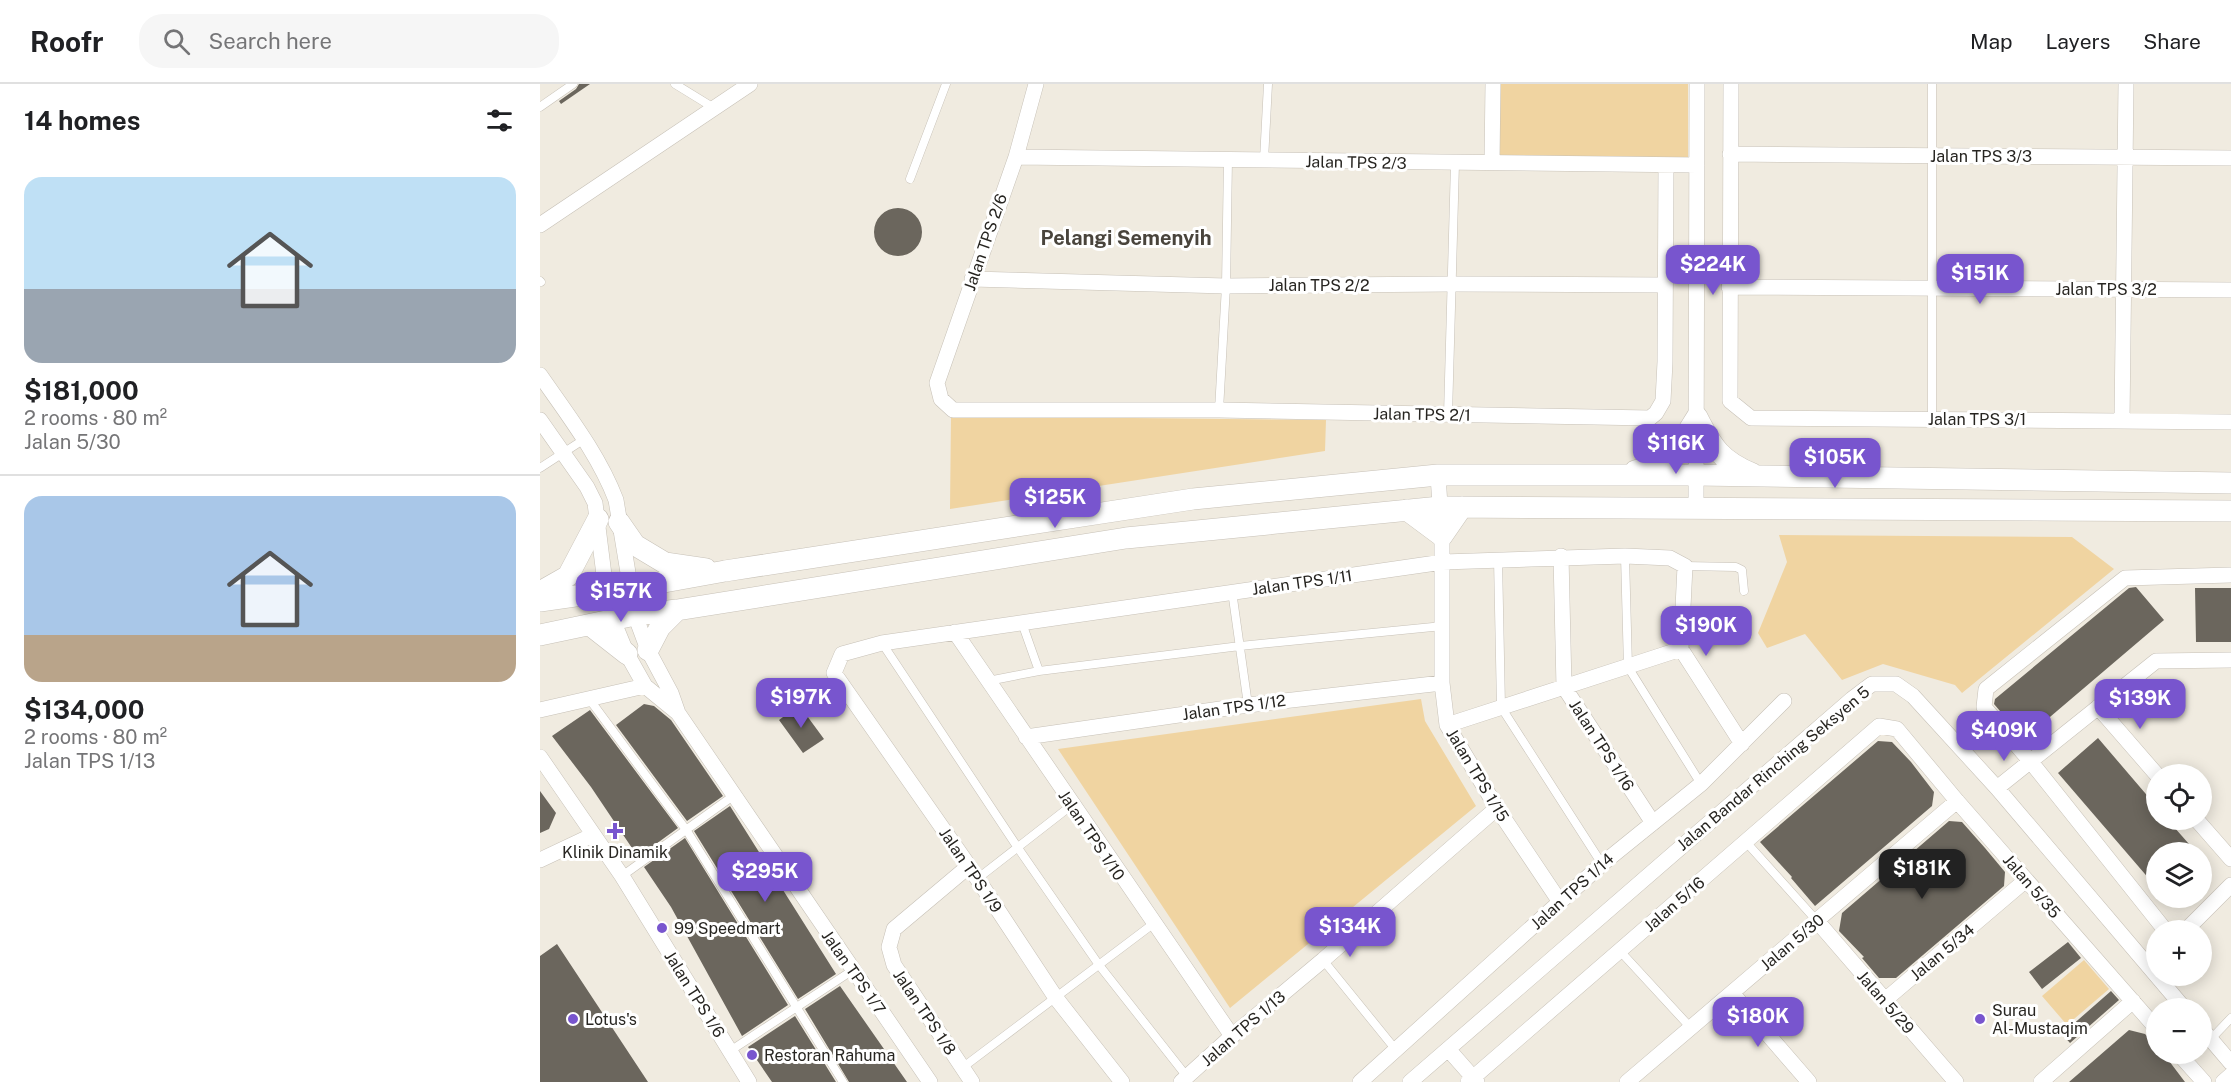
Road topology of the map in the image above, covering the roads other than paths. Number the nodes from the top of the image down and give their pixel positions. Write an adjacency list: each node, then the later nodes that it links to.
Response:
1 (573, 84): 12 (lane)
2 (675, 84): 13 (lane)
3 (750, 84): 13 (street)
4 (946, 84): 25 (lane)
5 (1036, 84): 16 (street, Jalan TPS 2/6)
6 (1268, 84): 20 (lane)
7 (1493, 84): 21 (street)
8 (1697, 84): 24 (street)
9 (1731, 84): 14 (street)
10 (1932, 84): 15 (lane)
11 (2126, 84): 17 (street)
12 (540, 107)
13 (714, 108): 26 (street)
14 (1730, 154): 15 (street, Jalan TPS 3/3); 31 (street)
15 (1932, 156): 17 (street, Jalan TPS 3/3); 32 (lane)
16 (1016, 157): 19 (street, Jalan TPS 2/3); 27 (street, Jalan TPS 2/6)
17 (2126, 157): 18 (street, Jalan TPS 3/3); 33 (street)
18 (2231, 158)
19 (1228, 159): 20 (street, Jalan TPS 2/3); 29 (lane)
20 (1264, 160): 22 (street, Jalan TPS 2/3)
21 (1492, 162): 22 (street, Jalan TPS 2/3); 23 (street, Jalan TPS 2/3)
22 (1455, 163): 28 (lane)
23 (1666, 165): 24 (street, Jalan TPS 2/3); 30 (street, Jalan TPS 2/1)
24 (1697, 165): 39 (street)
25 (910, 179)
26 (540, 225)
27 (972, 279): 29 (street, Jalan TPS 2/2); 36 (street, Jalan TPS 2/6)
28 (1451, 284): 29 (street, Jalan TPS 2/2); 30 (street, Jalan TPS 2/2); 38 (lane)
29 (1226, 285): 37 (lane)
30 (1665, 285): 38 (street, Jalan TPS 2/1)
31 (1729, 287): 32 (street, Jalan TPS 3/2); 40 (street, Jalan TPS 3/1)
32 (1932, 288): 33 (street, Jalan TPS 3/2); 40 (lane)
33 (2124, 290): 34 (street, Jalan TPS 3/2); 42 (street)
34 (2231, 290)
35 (540, 375): 44 (street)
36 (941, 399): 37 (street, Jalan TPS 2/1)
37 (1219, 410): 38 (street, Jalan TPS 2/1)
38 (1448, 415)
39 (1697, 417): 48 (street); 49 (street); 50 (street)
40 (1932, 419): 42 (street, Jalan TPS 3/1)
41 (540, 420): 45 (street)
42 (2122, 421): 43 (street, Jalan TPS 3/1)
43 (2231, 422)
44 (583, 440): 45 (lane); 57 (street)
45 (564, 453): 46 (lane); 57 (street)
46 (540, 468)
47 (1438, 475): 49 (street); 52 (street, Jalan TPS 1/15); 64 (street)
48 (1697, 475): 49 (street); 50 (street); 54 (street)
49 (1614, 476)
50 (1759, 476): 51 (street)
51 (2231, 483)
52 (1440, 507): 53 (street); 55 (street); 58 (street, Jalan TPS 1/15)
53 (1462, 507): 54 (street); 58 (street)
54 (1696, 507): 56 (street)
55 (1407, 510): 58 (street); 72 (street)
56 (2231, 511)
57 (609, 521): 64 (street); 66 (street, Jalan TPS 1/7); 67 (street, Jalan TPS 1/7); 70 (street)
58 (1442, 536): 62 (street, Jalan TPS 1/15)
59 (1561, 556): 60 (street, Jalan TPS 1/11); 61 (street, Jalan TPS 1/11); 92 (street, Jalan TPS 1/16)
60 (1625, 556): 63 (street, Jalan TPS 1/11); 87 (lane)
61 (1498, 559): 62 (street, Jalan TPS 1/11); 96 (lane)
62 (1443, 562): 68 (street, Jalan TPS 1/11); 77 (street, Jalan TPS 1/15)
63 (1686, 566): 69 (lane, Jalan TPS 1/11); 82 (street)
64 (725, 571): 66 (street)
65 (2231, 575): 104 (street)
66 (631, 588): 67 (street); 73 (street, Jalan TPS 1/7)
67 (606, 591): 71 (street); 74 (street, Jalan TPS 1/7)
68 (1233, 591): 75 (street, Jalan TPS 1/11); 81 (lane)
69 (1744, 591)
70 (540, 592)
71 (540, 601)
72 (677, 610): 73 (street); 83 (street)
73 (635, 615): 74 (street); 83 (street, Jalan TPS 1/7)
74 (613, 621): 76 (street); 84 (street, Jalan TPS 1/7)
75 (1022, 623): 78 (street, Jalan TPS 1/11); 88 (lane)
76 (590, 625): 79 (street); 84 (street)
77 (1443, 626): 81 (lane); 90 (street, Jalan TPS 1/15)
78 (955, 632): 80 (street, Jalan TPS 1/11); 89 (street, Jalan TPS 1/10)
79 (540, 635)
80 (882, 643): 85 (street, Jalan TPS 1/11); 118 (lane)
81 (1240, 646): 88 (lane); 95 (lane)
82 (1681, 649): 87 (street); 103 (street)
83 (648, 650): 99 (street, Jalan TPS 1/7)
84 (627, 654): 91 (street, Jalan TPS 1/7)
85 (842, 654): 122 (street, Jalan TPS 1/9)
86 (2231, 660): 97 (street)
87 (1628, 667): 92 (street); 107 (lane)
88 (1039, 671): 89 (lane)
89 (988, 681): 102 (street, Jalan TPS 1/10)
90 (1442, 683): 95 (street, Jalan TPS 1/12); 100 (street, Jalan TPS 1/15)
91 (645, 686): 93 (street); 99 (street, Jalan TPS 1/7)
92 (1564, 687): 96 (street); 113 (street, Jalan TPS 1/16)
93 (590, 700): 98 (street); 115 (lane)
94 (1784, 701): 103 (street, Jalan TPS 1/14)
95 (1248, 705): 102 (street, Jalan TPS 1/12)
96 (1501, 707): 100 (street); 121 (lane)
97 (2098, 707): 104 (street); 105 (street)
98 (540, 710)
99 (678, 713): 109 (street, Jalan TPS 1/7)
100 (1448, 724): 112 (street, Jalan TPS 1/15)
101 (1878, 726): 110 (street, Jalan 5/35); 117 (street, Jalan 5/16)
102 (1026, 736): 111 (street, Jalan TPS 1/10)
103 (1742, 744): 107 (street, Jalan TPS 1/14)
104 (2031, 762): 108 (street); 127 (street)
105 (2147, 764)
106 (542, 765): 116 (street, Jalan TPS 1/6)
107 (1701, 784): 113 (street, Jalan TPS 1/14)
108 (1997, 788): 132 (street, Jalan Bandar Rinching Seksyen 5); 147 (street, Jalan Bandar Rinching Seksyen 5)
109 (733, 796): 115 (lane); 135 (street, Jalan TPS 1/7)
110 (1957, 801): 124 (street, Jalan 5/35); 129 (street, Jalan 5/30)
111 (1072, 805): 118 (lane); 130 (street, Jalan TPS 1/10)
112 (1497, 808): 126 (street, Jalan TPS 1/15); 133 (street, Jalan TPS 1/13)
113 (1653, 823): 121 (street, Jalan TPS 1/14)
114 (2206, 830): 119 (street)
115 (687, 831): 123 (lane); 140 (lane)
116 (593, 834): 120 (street); 123 (street, Jalan TPS 1/6)
117 (1746, 842): 129 (lane); 131 (street, Jalan 5/16)
118 (1018, 848): 122 (lane); 134 (lane)
119 (2231, 859)
120 (540, 860)
121 (1602, 864): 126 (street, Jalan TPS 1/14)
122 (973, 872): 137 (street, Jalan TPS 1/9); 152 (street, Jalan TPS 1/8)
123 (622, 876): 149 (street, Jalan TPS 1/6)
124 (2026, 880): 138 (street, Jalan 5/34); 139 (street, Jalan 5/35)
125 (2231, 885): 128 (street)
126 (1560, 902): 148 (street, Jalan TPS 1/14)
127 (2156, 920)
128 (2196, 920)
129 (1817, 921): 136 (street, Jalan 5/30); 138 (street, Jalan 5/29)
130 (1153, 924): 134 (lane); 145 (street, Jalan TPS 1/10)
131 (1620, 951): 143 (lane); 155 (street, Jalan 5/16)
132 (2146, 955)
133 (1323, 960): 145 (street, Jalan TPS 1/13); 148 (lane)
134 (1099, 965): 137 (lane); 154 (lane)
135 (853, 970): 140 (lane); 159 (street, Jalan TPS 1/7)
136 (1732, 993): 143 (street, Jalan 5/30); 156 (street)
137 (1056, 998): 152 (lane); 161 (street, Jalan TPS 1/9)
138 (1885, 1000): 165 (street, Jalan 5/29)
139 (2133, 1001): 141 (street, Jalan 5/35); 166 (street)
140 (797, 1009): 149 (lane); 158 (lane)
141 (2146, 1016)
142 (2231, 1018): 144 (lane)
143 (1691, 1028): 164 (street, Jalan 5/30)
144 (2212, 1030)
145 (1232, 1036): 154 (street, Jalan TPS 1/13)
146 (2212, 1041): 150 (street)
147 (1448, 1049): 155 (street); 163 (street, Jalan Bandar Rinching Seksyen 5)
148 (1396, 1050): 162 (street, Jalan TPS 1/14)
149 (730, 1051): 157 (street, Jalan TPS 1/6)
150 (2231, 1063)
151 (2188, 1064): 167 (street)
152 (962, 1068): 160 (street, Jalan TPS 1/8)
153 (2231, 1075): 168 (street)
154 (1186, 1080)
155 (1473, 1080)
156 (1804, 1080)
157 (749, 1082)
158 (843, 1082)
159 (930, 1082)
160 (972, 1082)
161 (1122, 1082)
162 (1360, 1082)
163 (1410, 1082)
164 (1628, 1082)
165 (1956, 1082)
166 (2041, 1082)
167 (2204, 1082)
168 (2223, 1082)

